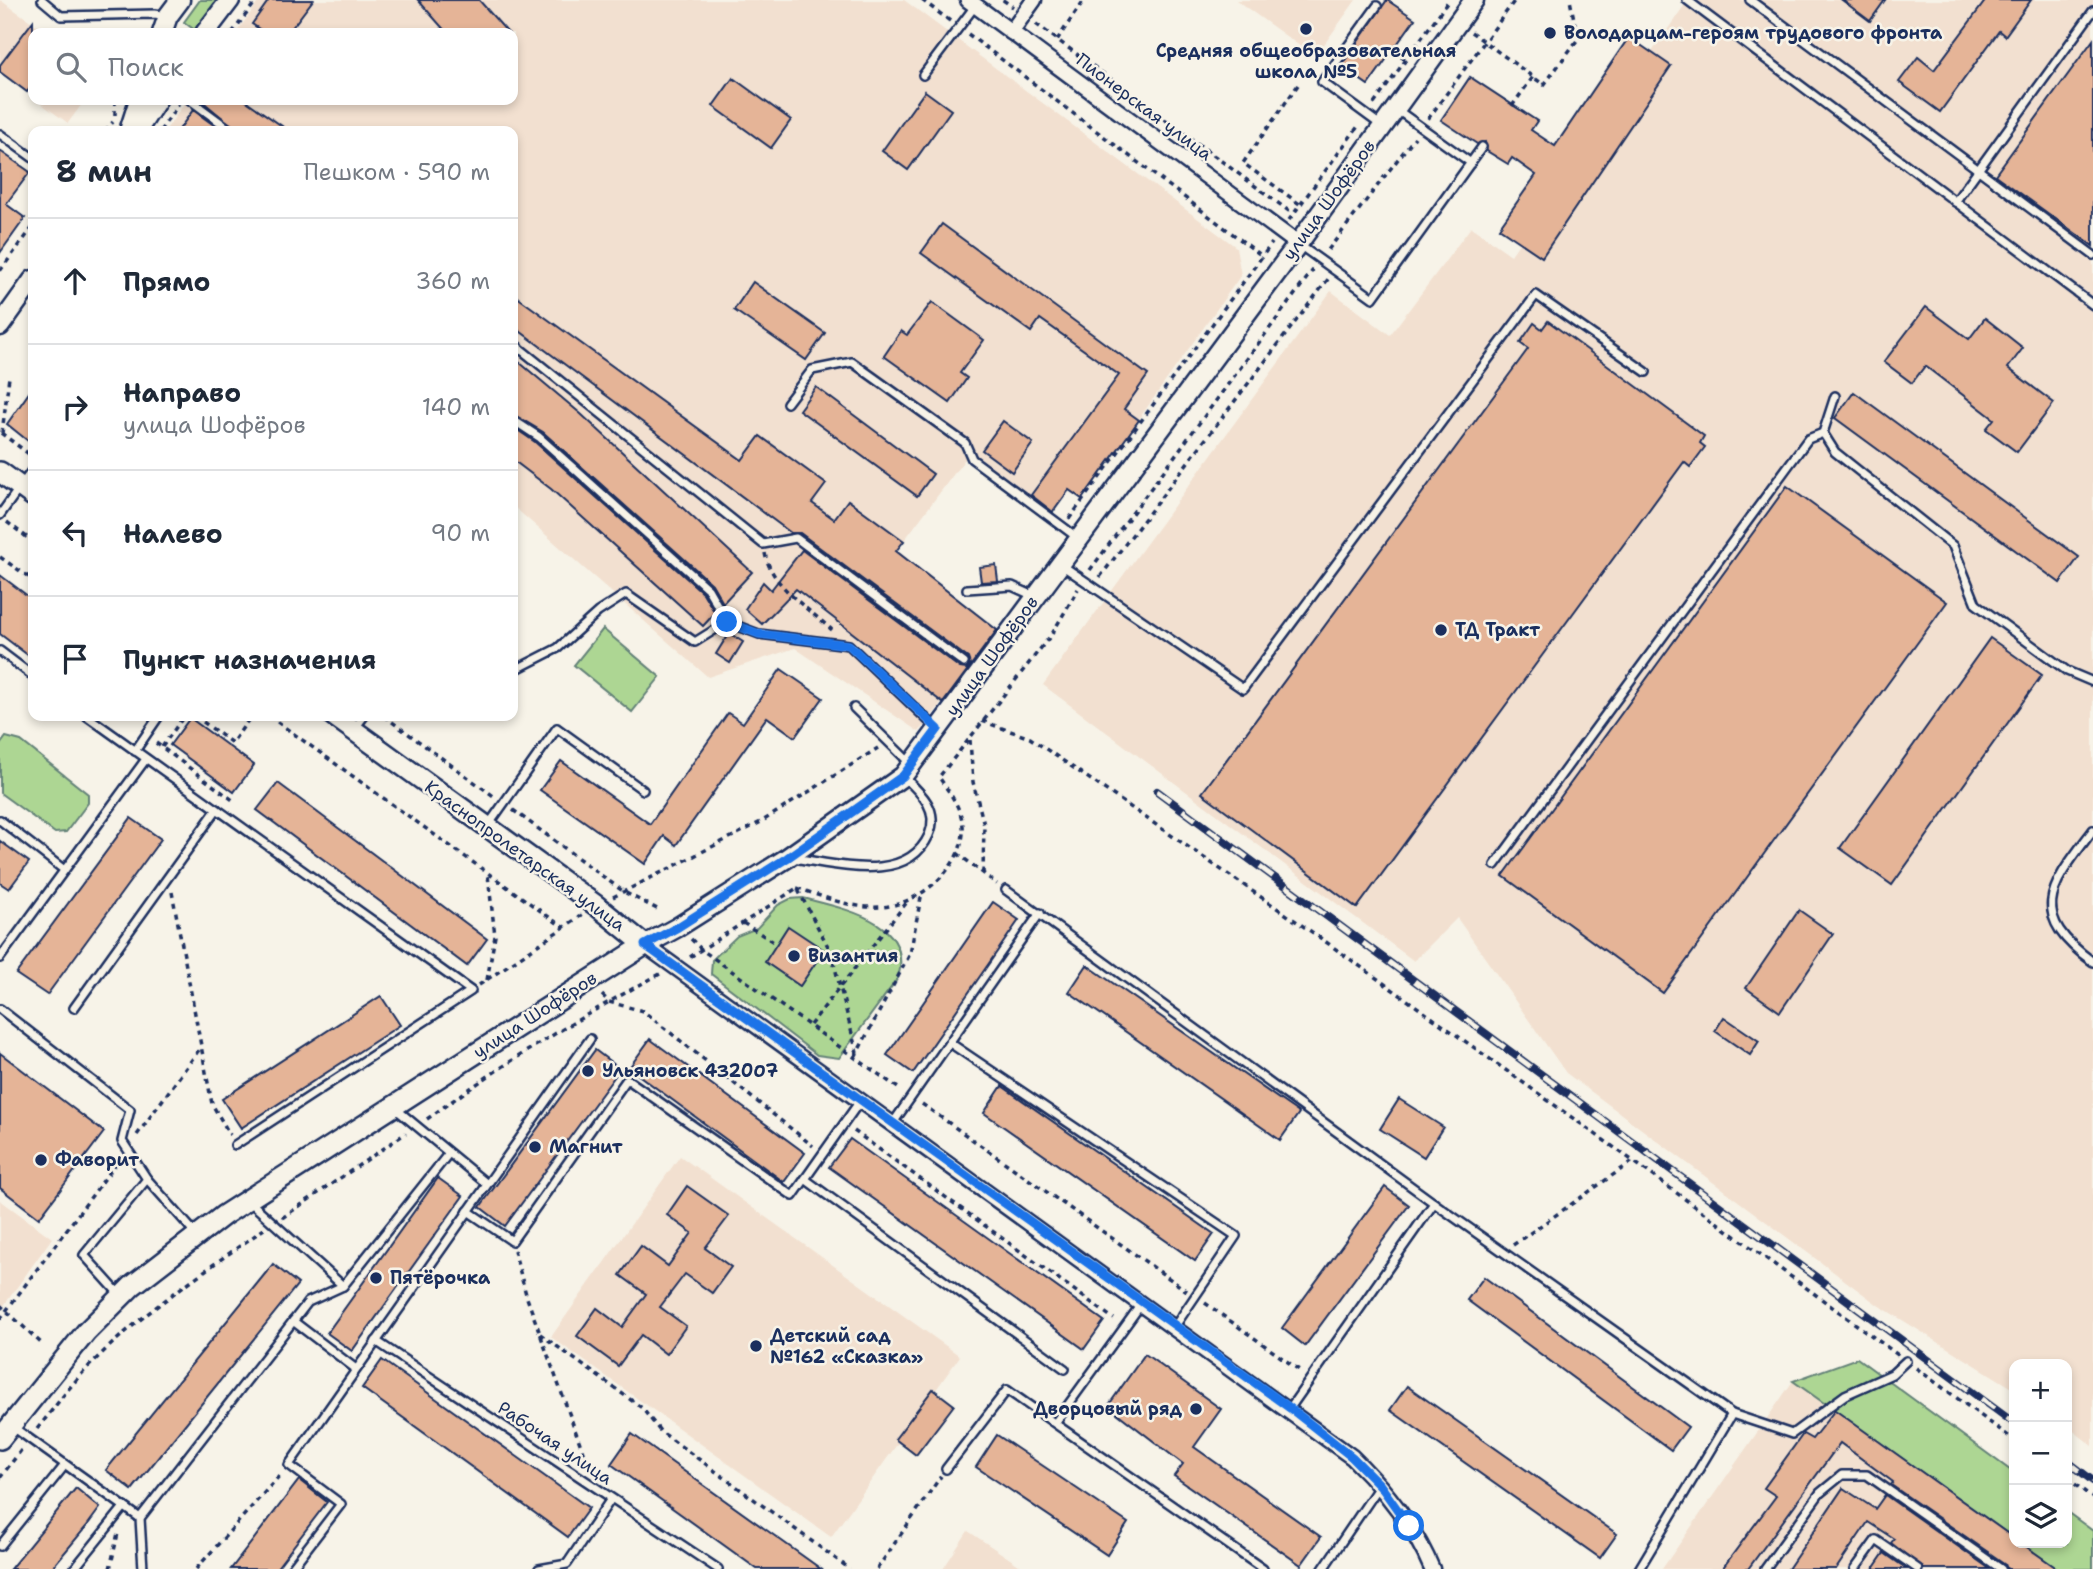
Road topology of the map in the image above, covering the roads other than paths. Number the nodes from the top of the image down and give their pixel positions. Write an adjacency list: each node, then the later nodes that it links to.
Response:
1 (42, 0): 11 (lane)
2 (180, 0): 11 (street)
3 (230, 0): 12 (street)
4 (1034, 0): 13 (street)
5 (1474, 0): 18 (street, улица Шофёров)
6 (1687, 0): 28 (lane)
7 (1750, 0): 27 (lane)
8 (971, 3): 13 (street, Пионерская улица); 14 (lane)
9 (1377, 6): 22 (lane)
10 (2093, 11): 27 (lane)
11 (165, 25)
12 (209, 28)
13 (1011, 32): 29 (street, Пионерская улица)
14 (923, 75)
15 (137, 105): 19 (street)
16 (155, 105): 20 (street)
17 (197, 105): 21 (lane)
18 (1396, 108): 22 (street, улица Шофёров); 26 (lane)
19 (131, 126)
20 (140, 126)
21 (225, 126)
22 (1383, 127): 29 (street, улица Шофёров)
23 (0, 134): 25 (lane)
24 (1482, 147): 26 (lane)
25 (28, 154)
26 (1471, 163): 29 (lane)
27 (1978, 171): 28 (lane); 30 (lane)
28 (1955, 202): 32 (lane)
29 (1298, 244): 43 (street, улица Шофёров)
30 (2093, 255)
31 (28, 287): 33 (street)
32 (2093, 305)
33 (0, 326)
34 (518, 347): 49 (lane)
35 (1646, 372): 44 (lane)
36 (1835, 396): 39 (lane)
37 (787, 403): 43 (lane)
38 (518, 423): 47 (lane)
39 (1823, 433): 52 (lane); 67 (lane)
40 (0, 471): 41 (main road)
41 (27, 491): 42 (lane)
42 (0, 516)
43 (1078, 538): 44 (street, улица Шофёров)
44 (1059, 564): 46 (street, улица Шофёров)
45 (967, 589): 46 (lane)
46 (1036, 596): 57 (street, улица Шофёров)
47 (727, 622): 50 (lane); 57 (lane)
48 (0, 651): 51 (lane)
49 (964, 663)
50 (518, 668)
51 (28, 672)
52 (2093, 682)
53 (854, 708): 60 (lane)
54 (95, 721): 58 (lane)
55 (155, 721): 58 (lane)
56 (359, 723): 64 (main road, Краснопролетарская улица)
57 (938, 729): 60 (street, улица Шофёров)
58 (135, 751): 59 (lane)
59 (146, 759): 62 (lane); 68 (lane)
60 (908, 771): 66 (street, улица Шофёров); 66 (lane)
61 (643, 790): 64 (lane)
62 (217, 809): 74 (lane); 81 (lane)
63 (0, 820): 68 (lane)
64 (487, 827): 71 (main road, Краснопролетарская улица)
65 (2093, 830): 73 (lane)
66 (787, 858): 71 (street, улица Шофёров)
67 (1495, 865)
68 (64, 869): 72 (lane)
69 (1006, 890): 70 (lane)
70 (1040, 913): 77 (lane); 87 (lane)
71 (645, 945): 78 (street, Краснопролетарская улица); 79 (main road, улица Шофёров)
72 (0, 958)
73 (2093, 962)
74 (74, 1008)
75 (0, 1009): 83 (lane)
76 (590, 1038): 85 (lane)
77 (950, 1043): 80 (lane); 94 (lane)
78 (861, 1100): 80 (street, Краснопролетарская улица); 84 (lane)
79 (393, 1106): 82 (lane); 86 (main road, улица Шофёров)
80 (893, 1124): 92 (street, Краснопролетарская улица)
81 (235, 1144)
82 (449, 1153): 85 (lane); 90 (lane)
83 (147, 1179): 89 (lane); 91 (lane)
84 (805, 1179): 88 (lane); 98 (lane)
85 (487, 1184): 88 (lane)
86 (248, 1200): 89 (main road, улица Шофёров); 90 (lane)
87 (1434, 1203): 99 (lane); 100 (lane)
88 (468, 1210): 95 (lane)
89 (197, 1234): 91 (main road, улица Шофёров)
90 (343, 1286): 93 (lane)
91 (122, 1296): 102 (main road, улица Шофёров)
92 (1142, 1302): 94 (street, Краснопролетарская улица); 101 (lane)
93 (293, 1321): 97 (lane); 108 (lane)
94 (1175, 1326): 99 (street, Краснопролетарская улица)
95 (376, 1341): 97 (lane); 106 (lane, Рабочая улица)
96 (1906, 1361): 100 (lane)
97 (356, 1369): 112 (lane)
98 (1065, 1369)
99 (1290, 1408): 105 (street, Краснопролетарская улица)
100 (1732, 1414): 118 (lane)
101 (1055, 1423): 104 (lane); 115 (lane)
102 (5, 1432): 103 (lane)
103 (65, 1465): 107 (lane); 109 (lane)
104 (946, 1469)
105 (1380, 1485): 116 (lane); 117 (street, Краснопролетарская улица)
106 (611, 1499): 113 (lane); 114 (lane, Рабочая улица)
107 (124, 1507): 108 (lane); 110 (lane)
108 (140, 1518): 111 (lane)
109 (0, 1546)
110 (74, 1569)
111 (143, 1569)
112 (291, 1569)
113 (539, 1569)
114 (718, 1569)
115 (1263, 1569)
116 (1323, 1569)
117 (1432, 1569)
118 (1639, 1569)
119 (1765, 1569): 122 (lane)
120 (1855, 1569): 121 (lane)
121 (1918, 1569)
122 (2001, 1569)

